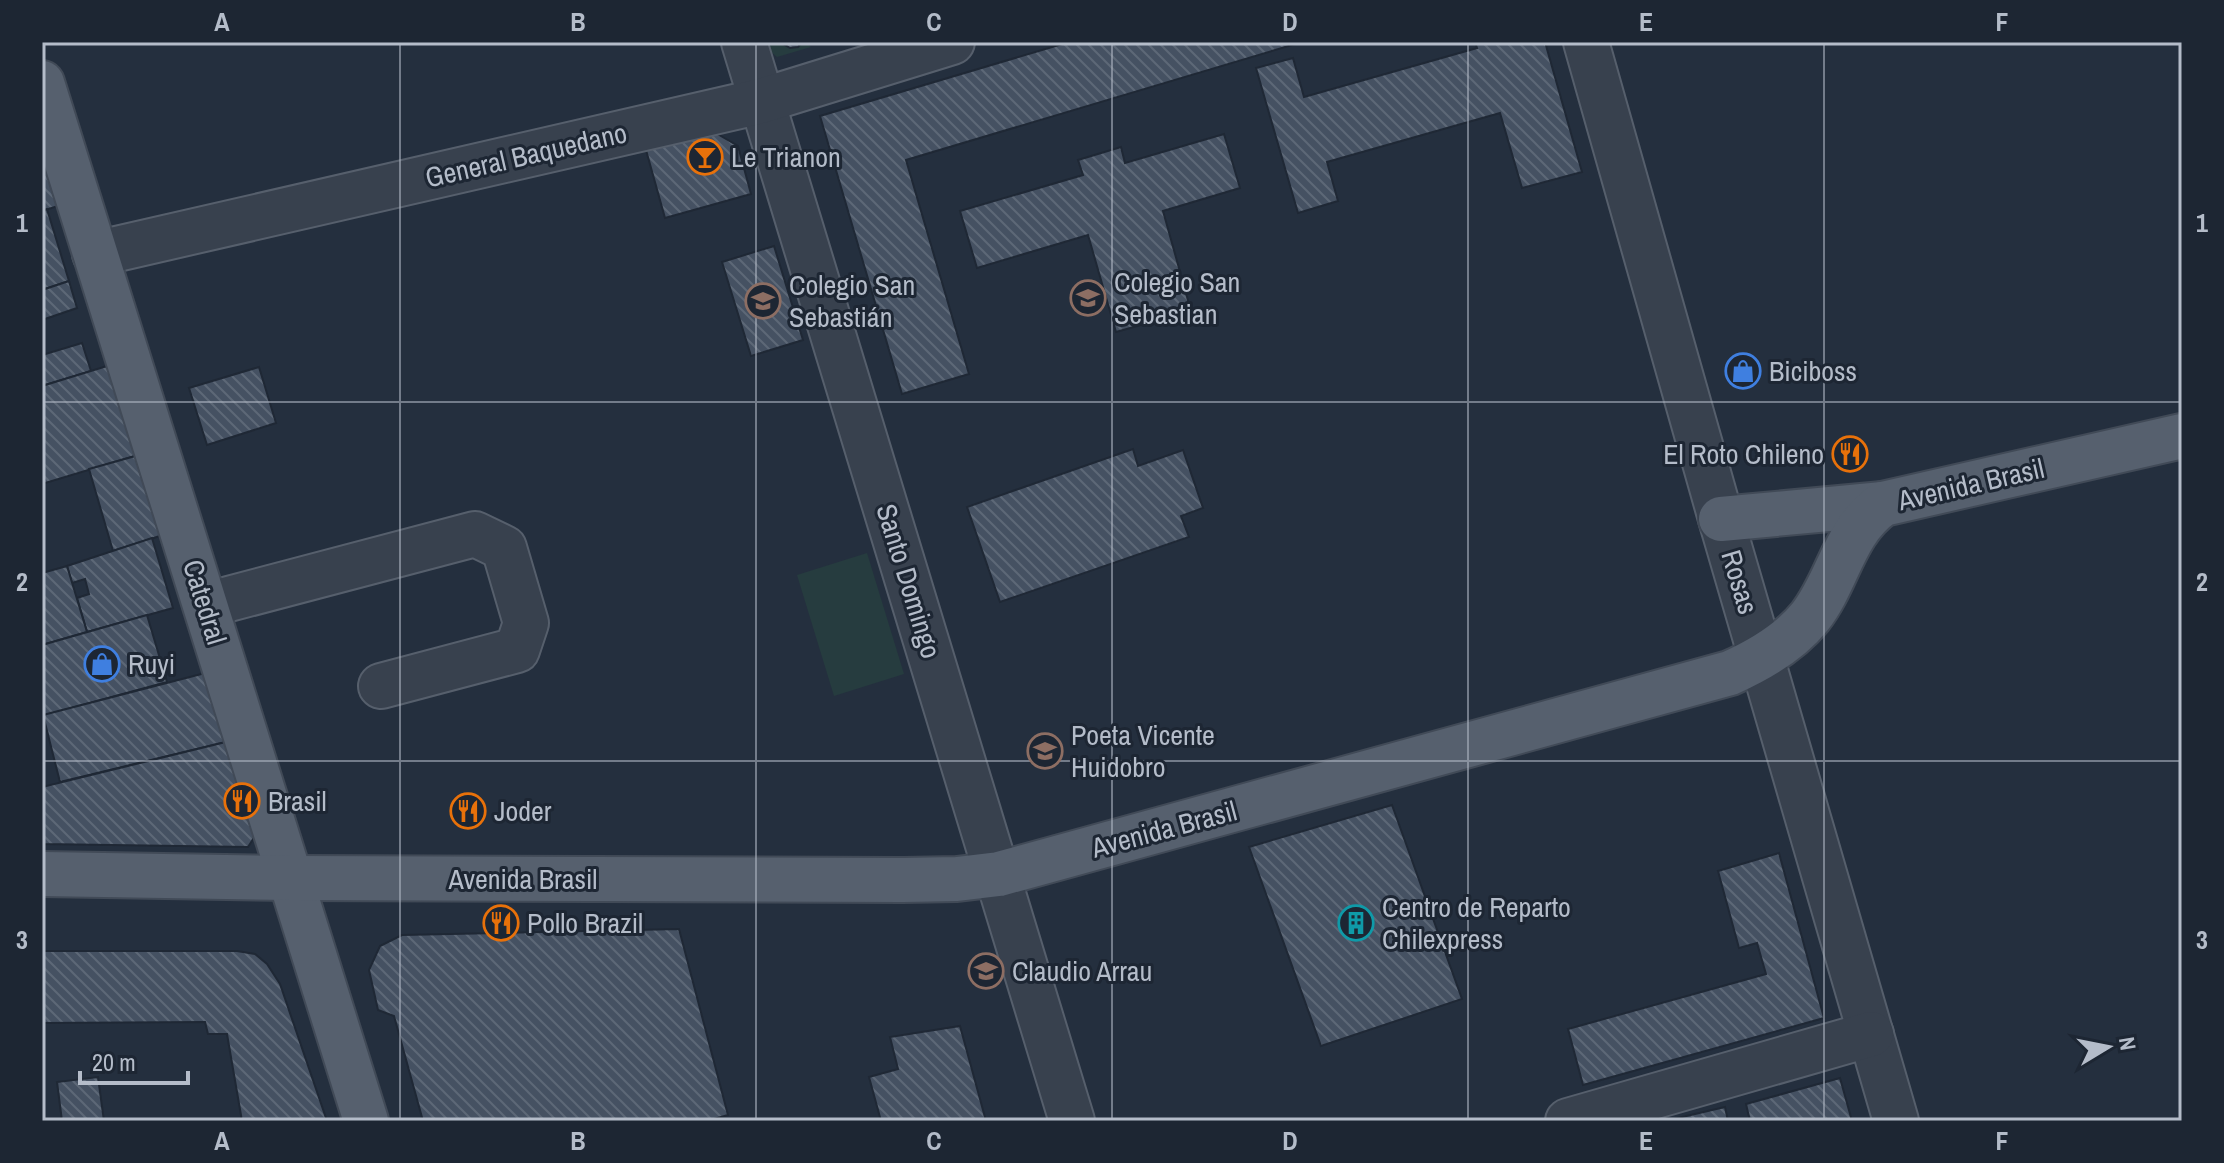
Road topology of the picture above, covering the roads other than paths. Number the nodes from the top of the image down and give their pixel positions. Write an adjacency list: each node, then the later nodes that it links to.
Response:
1 (744, 42): 5 (street, Santo Domingo)
2 (952, 42): 5 (street, General Baquedano)
3 (1586, 42): 9 (street, Rosas)
4 (42, 83): 6 (main road, Catedral)
5 (761, 101): 6 (street, General Baquedano); 14 (street, Santo Domingo)
6 (95, 254): 10 (main road, Catedral)
7 (2182, 436): 8 (main road, Avenida Brasil)
8 (1883, 504): 9 (main road); 11 (main road, Avenida Brasil)
9 (1721, 519): 11 (street, Rosas)
10 (206, 605): 12 (street); 15 (main road, Catedral)
11 (1763, 658): 14 (main road, Avenida Brasil); 16 (street, Rosas)
12 (381, 686)
13 (42, 874): 15 (main road, Avenida Brasil)
14 (999, 874): 15 (main road, Avenida Brasil); 18 (street, Santo Domingo)
15 (292, 878): 17 (main road, Catedral)
16 (1871, 1034): 19 (street); 20 (street, Rosas)
17 (366, 1121)
18 (1072, 1121)
19 (1568, 1121)
20 (1896, 1121)

